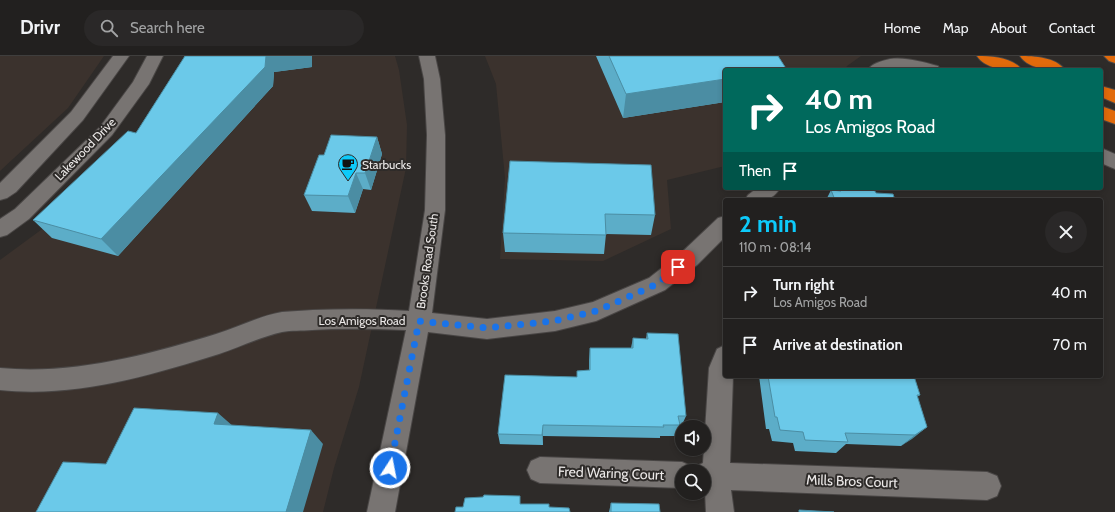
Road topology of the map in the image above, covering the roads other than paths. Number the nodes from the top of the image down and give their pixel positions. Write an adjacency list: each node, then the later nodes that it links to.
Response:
1 (120, 56): 19 (street)
2 (155, 56): 22 (street, Lakewood Drive)
3 (427, 56): 23 (street, Brooks Road South)
4 (985, 56): 10 (highway)
5 (1028, 56): 11 (highway)
6 (1112, 56): 7 (highway)
7 (1115, 58)
8 (880, 68): 9 (street)
9 (926, 68)
10 (1010, 68)
11 (1053, 68)
12 (1103, 92): 13 (highway)
13 (1115, 97)
14 (1103, 113): 15 (highway)
15 (1115, 118)
16 (1103, 156): 17 (street)
17 (1115, 162)
18 (768, 190): 20 (street)
19 (0, 193)
20 (758, 198)
21 (723, 226): 23 (street, Los Amigos Road)
22 (0, 229)
23 (419, 321): 25 (street, Los Amigos Road); 32 (street, Brooks Road South)
24 (723, 362): 26 (street)
25 (0, 379)
26 (711, 466)
27 (540, 470): 28 (street, Fred Waring Court)
28 (675, 475)
29 (711, 476): 31 (street, Mills Bros Court)
30 (711, 480): 33 (street)
31 (987, 486)
32 (381, 512)
33 (720, 512)

